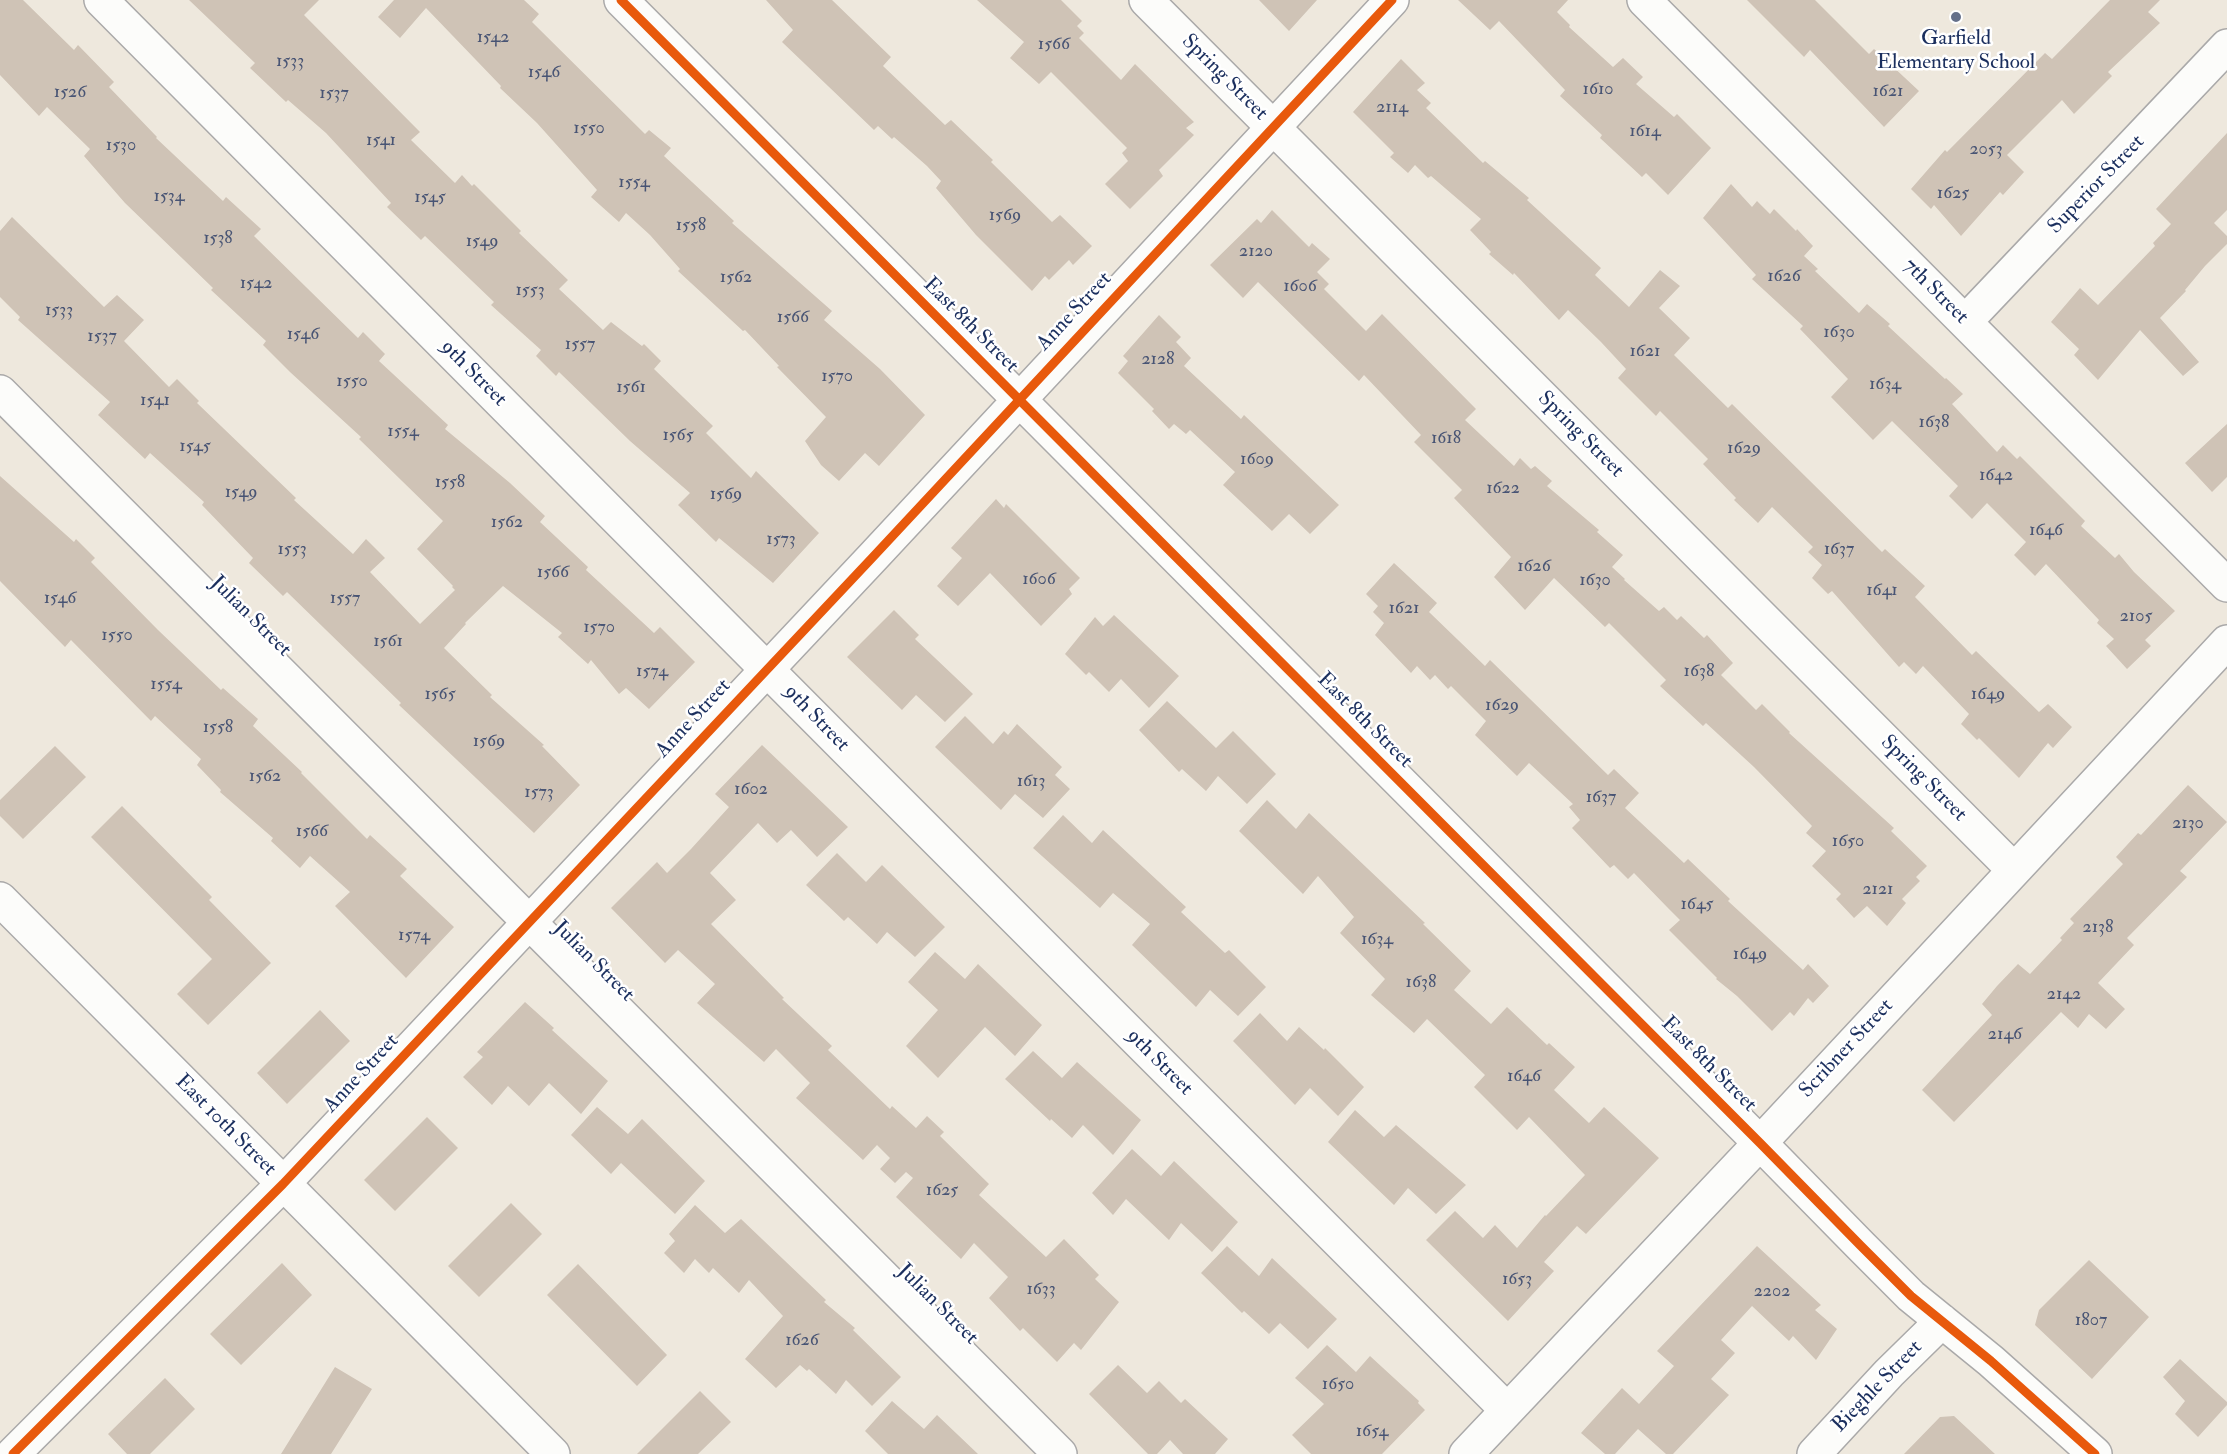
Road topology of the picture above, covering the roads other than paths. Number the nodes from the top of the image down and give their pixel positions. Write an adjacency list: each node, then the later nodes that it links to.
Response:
1 (101, 0): 13 (street, 9th Street)
2 (621, 0): 10 (street, East 8th Street)
3 (1146, 0): 7 (street, Spring Street)
4 (1392, 0): 7 (street, Anne Street)
5 (1644, 0): 8 (street, 7th Street)
6 (2227, 46): 8 (street, Superior Street)
7 (1273, 128): 10 (street, Anne Street); 14 (street, Spring Street)
8 (1965, 322): 11 (street, 7th Street)
9 (0, 392): 16 (street, Julian Street)
10 (1017, 400): 13 (street, Anne Street); 17 (street, East 8th Street)
11 (2227, 585)
12 (2227, 642): 14 (street, Scribner Street)
13 (767, 668): 16 (street, Anne Street); 20 (street, 9th Street)
14 (2014, 870): 17 (street, Scribner Street)
15 (1, 901): 18 (street, East 10th Street)
16 (529, 923): 18 (street, Anne Street); 23 (street, Julian Street)
17 (1760, 1143): 19 (street, East 8th Street); 20 (street, Scribner Street)
18 (283, 1184): 21 (street, Anne Street); 22 (street, East 10th Street)
19 (1942, 1321): 25 (street, Bieghle Street); 26 (street, East 8th Street)
20 (1507, 1410): 24 (street, Scribner Street)
21 (18, 1452)
22 (553, 1454)
23 (1060, 1454)
24 (1466, 1454)
25 (1814, 1454)
26 (2095, 1454)

